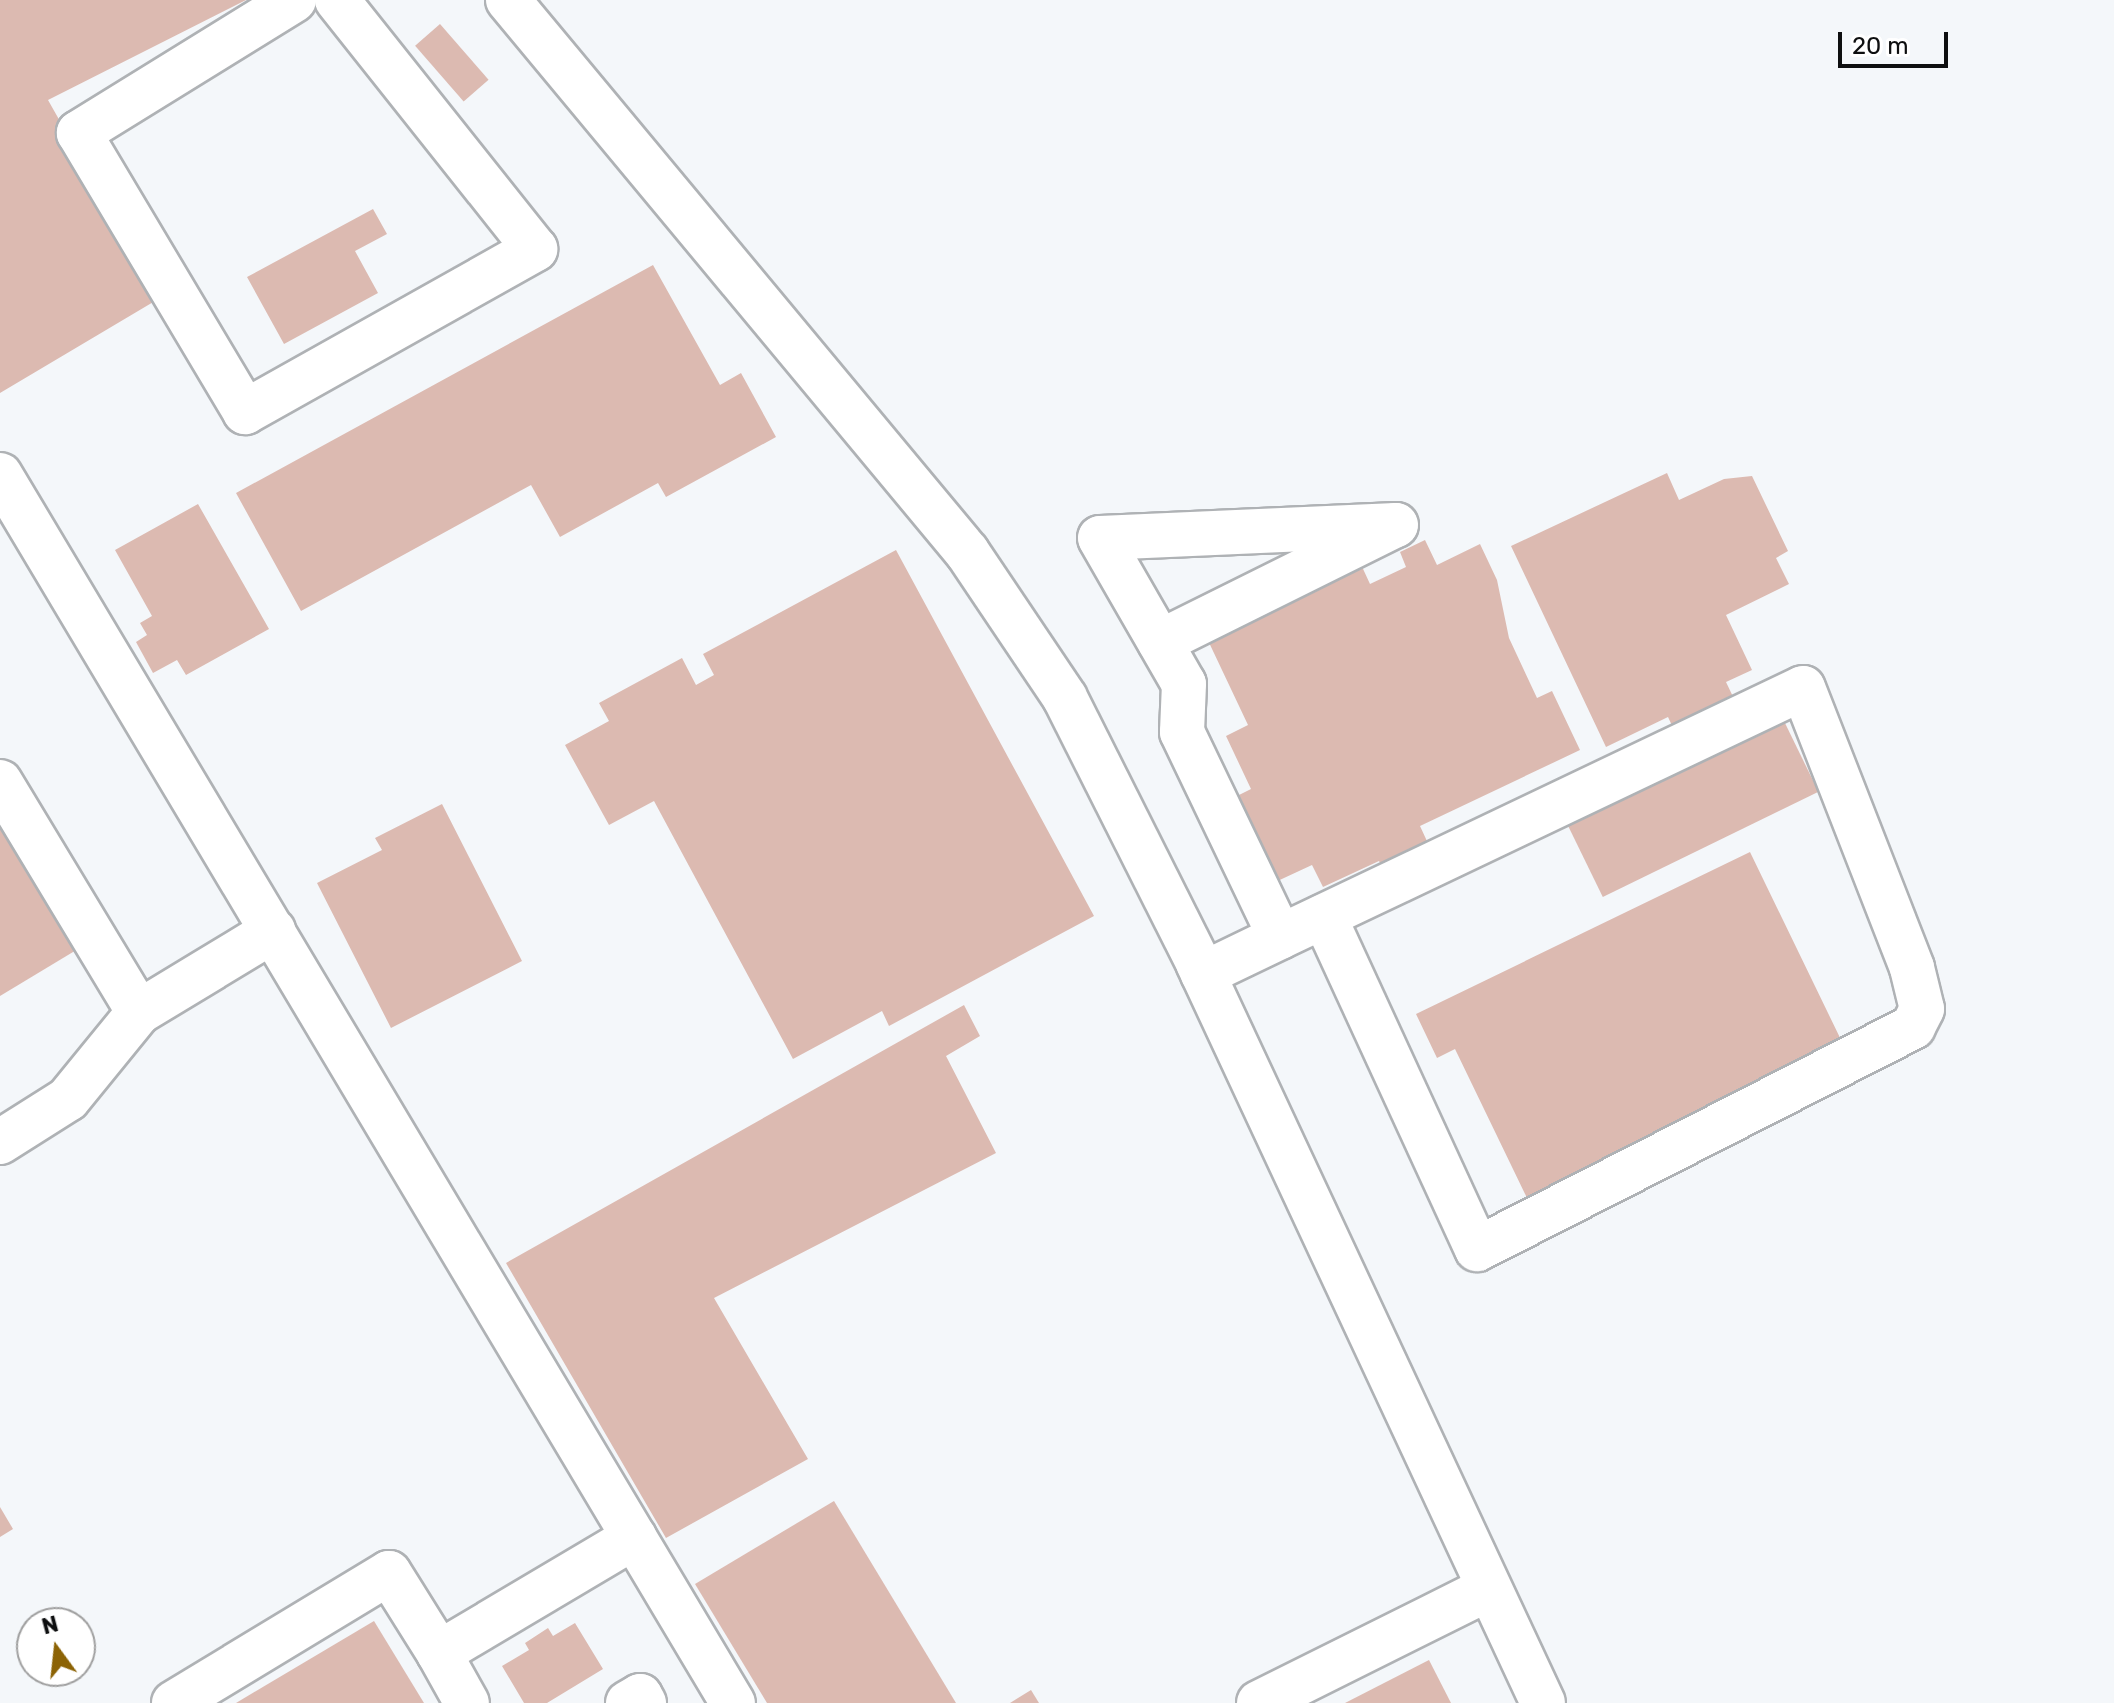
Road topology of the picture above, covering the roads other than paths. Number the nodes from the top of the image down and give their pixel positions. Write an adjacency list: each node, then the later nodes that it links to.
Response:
1 (294, 0): 2 (street)
2 (337, 0)
3 (513, 2): 10 (street)
4 (0, 475): 8 (street)
5 (1160, 642): 5 (street); 9 (street)
6 (0, 782): 11 (street)
7 (1324, 916): 7 (street); 9 (street)
8 (273, 931): 11 (street); 13 (street)
9 (1280, 937): 10 (street)
10 (1203, 974): 14 (street)
11 (139, 1012): 12 (street)
12 (0, 1142)
13 (634, 1537): 15 (street); 20 (street)
14 (1488, 1589): 21 (street); 22 (street)
15 (439, 1653): 16 (street); 17 (street)
16 (174, 1703)
17 (467, 1703)
18 (628, 1703): 19 (street)
19 (644, 1703)
20 (733, 1703)
21 (1259, 1703)
22 (1543, 1703)

